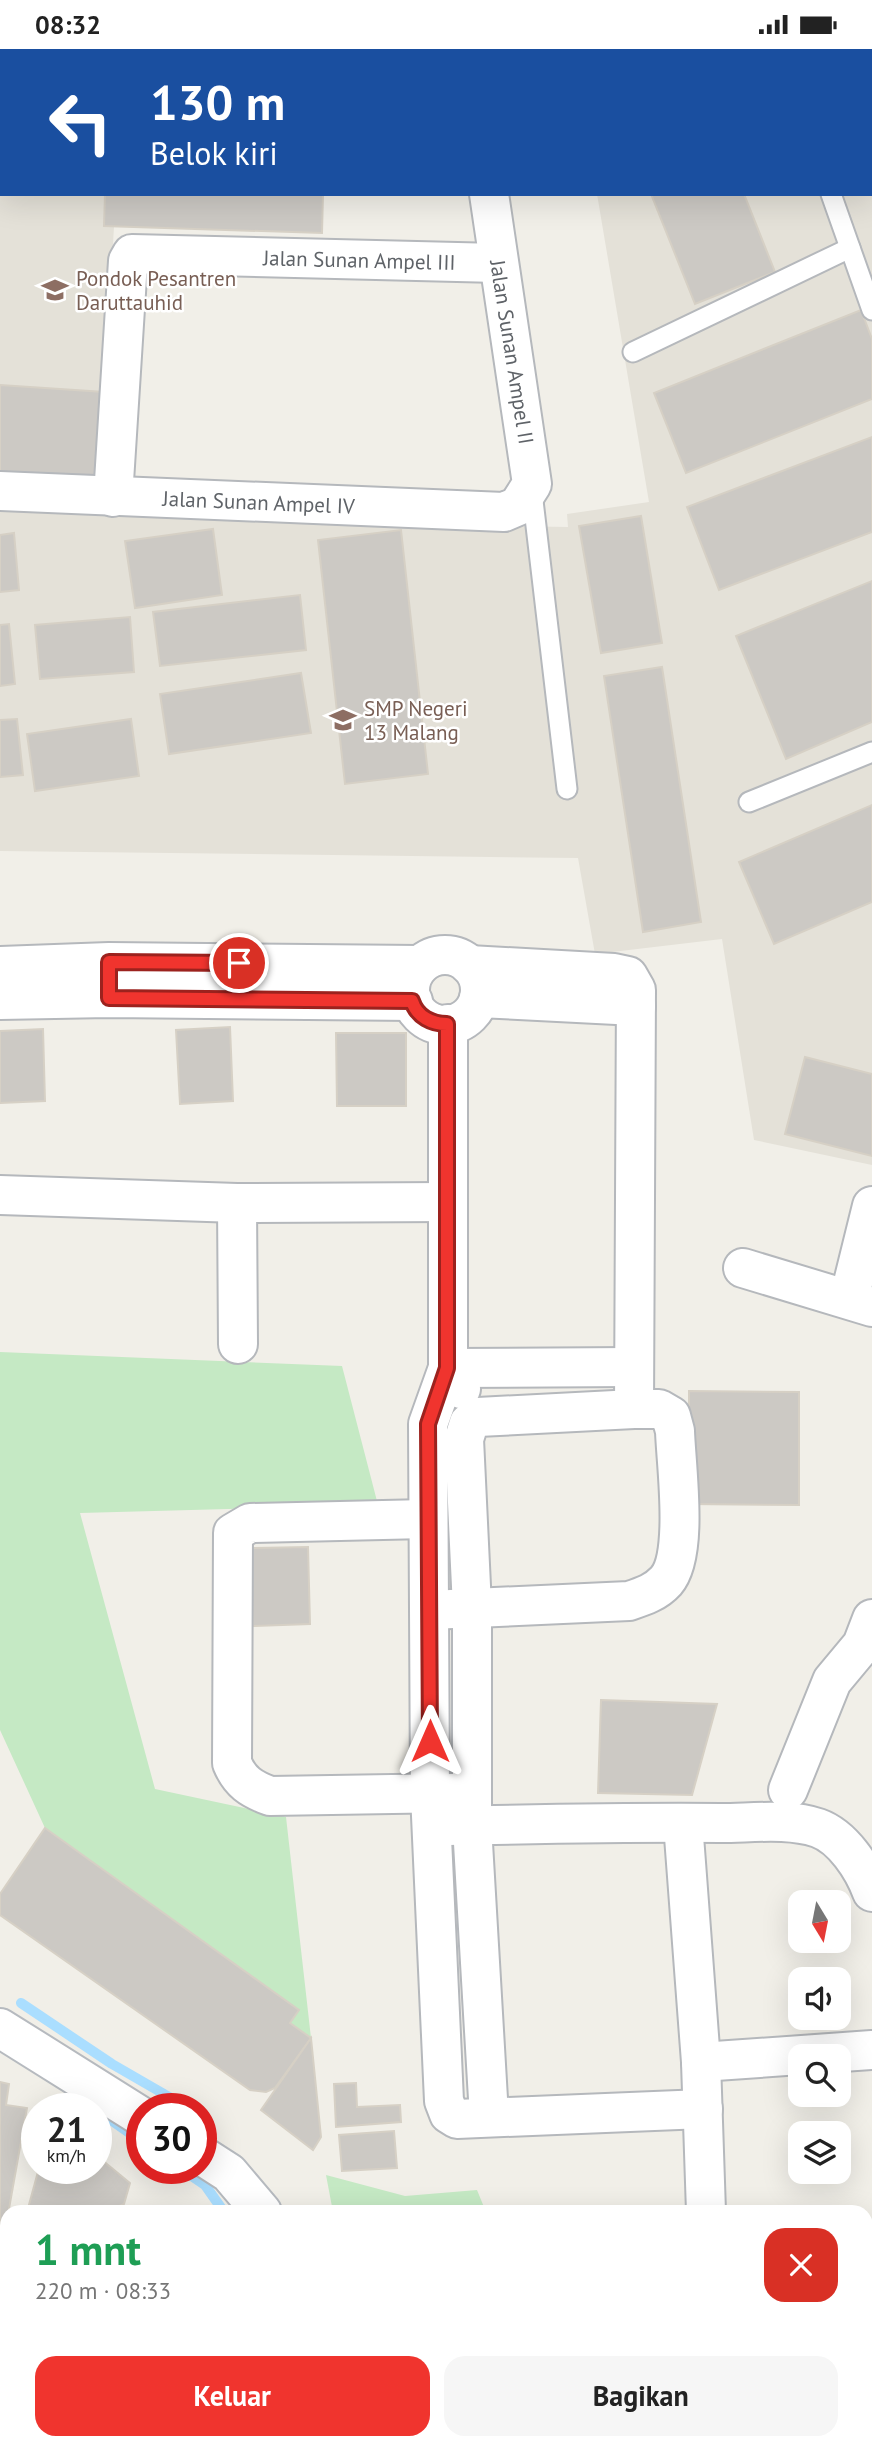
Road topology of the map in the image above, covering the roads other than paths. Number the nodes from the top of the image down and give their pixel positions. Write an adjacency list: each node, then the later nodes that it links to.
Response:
1 (489, 196): 4 (street, Jalan Sunan Ampel II)
2 (832, 196): 3 (lane)
3 (850, 248): 5 (lane); 6 (lane)
4 (498, 263): 8 (street, Jalan Sunan Ampel II); 9 (street, Jalan Sunan Ampel III)
5 (872, 310)
6 (634, 352)
7 (0, 491): 9 (street, Jalan Sunan Ampel IV)
8 (525, 495): 9 (street, Jalan Sunan Ampel IV); 11 (lane)
9 (113, 497)
10 (872, 752): 12 (lane)
11 (567, 789)
12 (749, 802)
13 (420, 965): 15 (street); 16 (street); 18 (street)
14 (0, 966): 15 (street)
15 (109, 980): 17 (street); 18 (street)
16 (474, 981): 19 (street); 27 (street)
17 (0, 1000)
18 (412, 1001): 19 (street)
19 (447, 1024): 21 (street)
20 (0, 1195): 22 (street)
21 (448, 1202): 22 (street); 28 (street)
22 (237, 1203): 26 (street)
23 (872, 1206): 25 (street)
24 (743, 1268): 25 (street)
25 (861, 1303)
26 (238, 1344)
27 (633, 1367): 28 (street); 29 (street)
28 (447, 1368): 30 (street); 31 (street)
29 (634, 1409): 30 (street); 34 (street)
30 (478, 1417): 32 (street)
31 (426, 1519): 33 (street); 39 (street)
32 (470, 1563): 33 (street); 34 (street)
33 (429, 1566): 35 (street)
34 (472, 1607): 35 (street); 38 (street)
35 (430, 1610): 39 (street)
36 (872, 1619): 37 (street)
37 (788, 1790)
38 (473, 1809): 39 (street); 40 (street); 47 (street)
39 (431, 1810): 47 (street)
40 (683, 1823): 41 (street); 44 (street)
41 (872, 1892)
42 (0, 2028): 45 (street)
43 (872, 2050): 44 (street)
44 (701, 2062): 46 (street)
45 (126, 2107)
46 (703, 2109): 47 (street); 50 (street)
47 (489, 2116)
48 (217, 2165): 49 (street)
49 (256, 2205)
50 (706, 2205)

